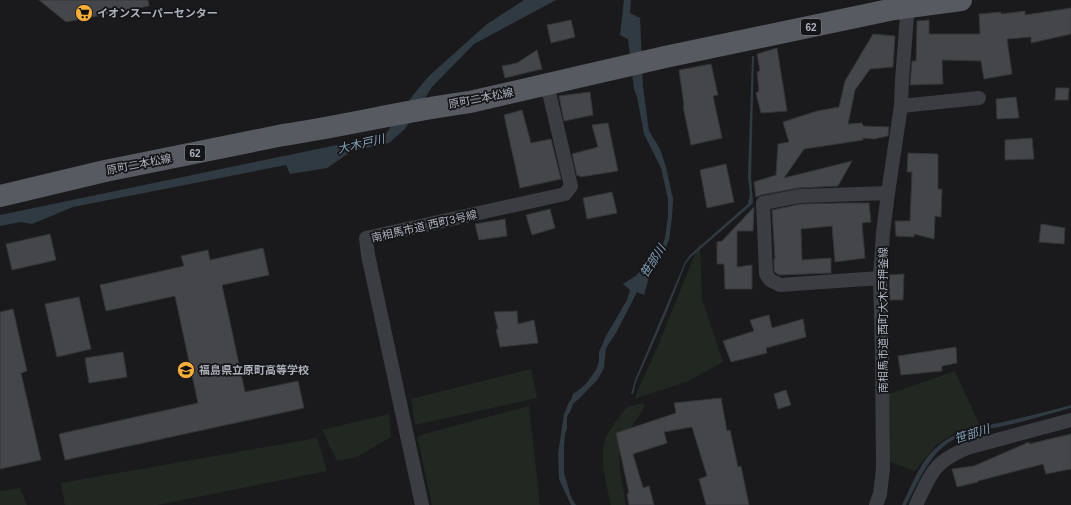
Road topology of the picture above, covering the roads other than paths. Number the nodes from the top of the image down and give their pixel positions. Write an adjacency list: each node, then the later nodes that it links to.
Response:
1 (961, 0): 2 (main road, 原町二本松線 / 62)
2 (901, 8): 3 (main road, 原町二本松線 / 62); 5 (street, 南相馬市道 西町大木戸押釜線)
3 (547, 84): 7 (main road, 原町二本松線 / 62); 10 (street, 南相馬市道 西町3号線)
4 (979, 98): 5 (street)
5 (901, 106): 6 (street, 南相馬市道 西町大木戸押釜線)
6 (888, 193): 8 (street, 南相馬市道 西町大木戸押釜線); 8 (street)
7 (0, 196)
8 (880, 278): 11 (street, 南相馬市道 西町大木戸押釜線)
9 (1071, 420): 12 (street)
10 (422, 505)
11 (876, 505)
12 (916, 505)

